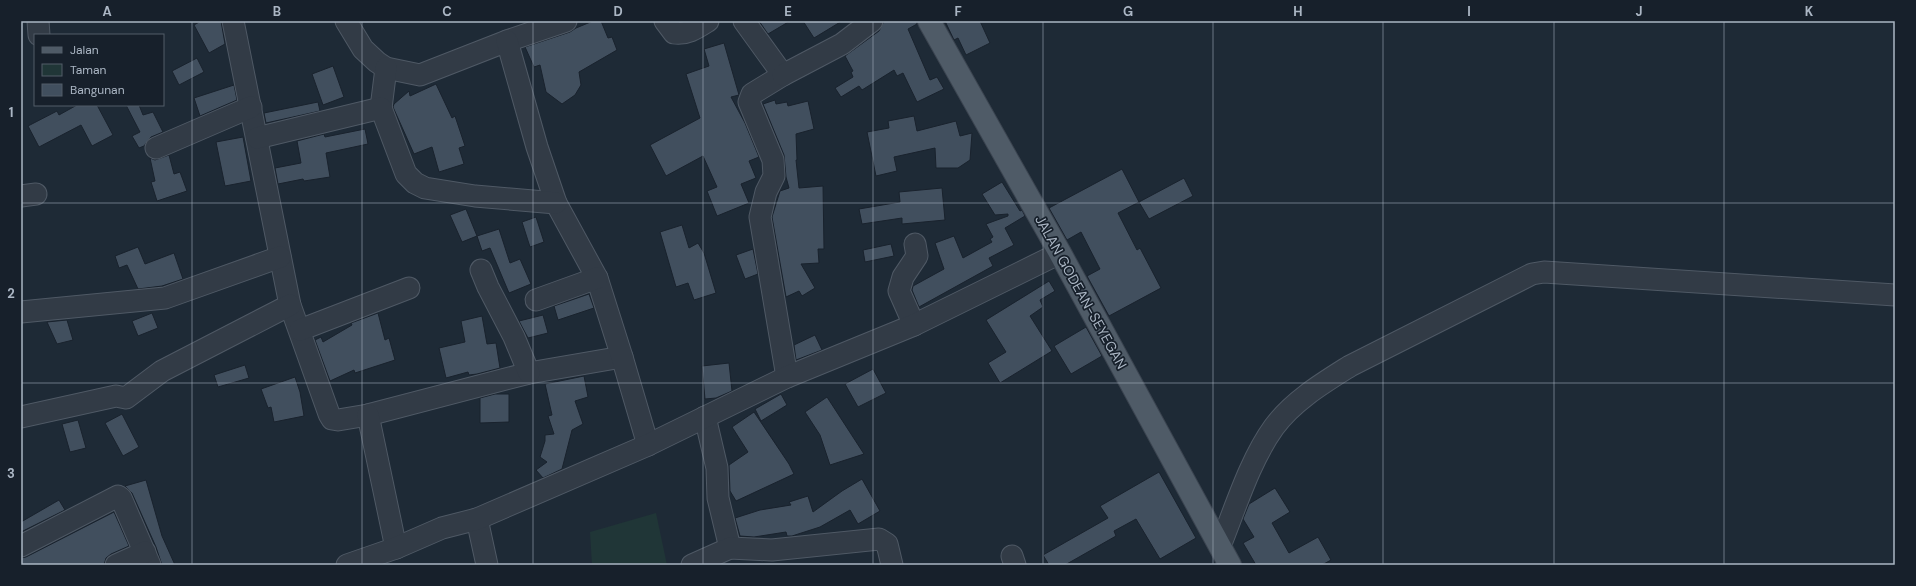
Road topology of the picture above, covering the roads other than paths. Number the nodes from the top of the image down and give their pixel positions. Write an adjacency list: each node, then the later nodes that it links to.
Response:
1 (38, 21): 10 (street)
2 (233, 21): 14 (street)
3 (346, 21): 12 (street)
4 (566, 21): 11 (street)
5 (665, 21): 6 (street)
6 (708, 21)
7 (744, 21): 13 (street)
8 (872, 21): 13 (street)
9 (929, 21): 20 (main road, JALAN GODEAN-SEYEGAN)
10 (38, 34)
11 (507, 41): 12 (street); 18 (street)
12 (386, 68): 15 (street)
13 (783, 75): 33 (street)
14 (251, 107): 16 (street); 17 (street)
15 (382, 108): 16 (street); 18 (street)
16 (257, 138): 21 (street)
17 (156, 148)
18 (556, 203): 23 (street)
19 (915, 244): 29 (street)
20 (1060, 253): 29 (street); 42 (main road, JALAN GODEAN-SEYEGAN)
21 (280, 257): 27 (street); 28 (street)
22 (481, 270): 32 (street)
23 (597, 278): 26 (street); 31 (street)
24 (409, 288): 30 (street)
25 (1895, 295): 42 (street)
26 (536, 300)
27 (290, 305): 30 (street); 35 (street)
28 (21, 312)
29 (914, 325): 33 (street)
30 (300, 330): 34 (street)
31 (622, 357): 32 (street); 37 (street)
32 (529, 373): 34 (street)
33 (787, 377): 36 (street)
34 (368, 414): 40 (street)
35 (21, 417)
36 (705, 417): 37 (street); 41 (street)
37 (648, 445): 38 (street)
38 (477, 519): 40 (street); 46 (street)
39 (21, 546): 43 (street)
40 (396, 548): 44 (street)
41 (730, 548): 47 (street); 48 (street)
42 (1225, 556)
43 (147, 558): 45 (street)
44 (358, 563)
45 (116, 565)
46 (487, 565)
47 (692, 565)
48 (892, 565)

